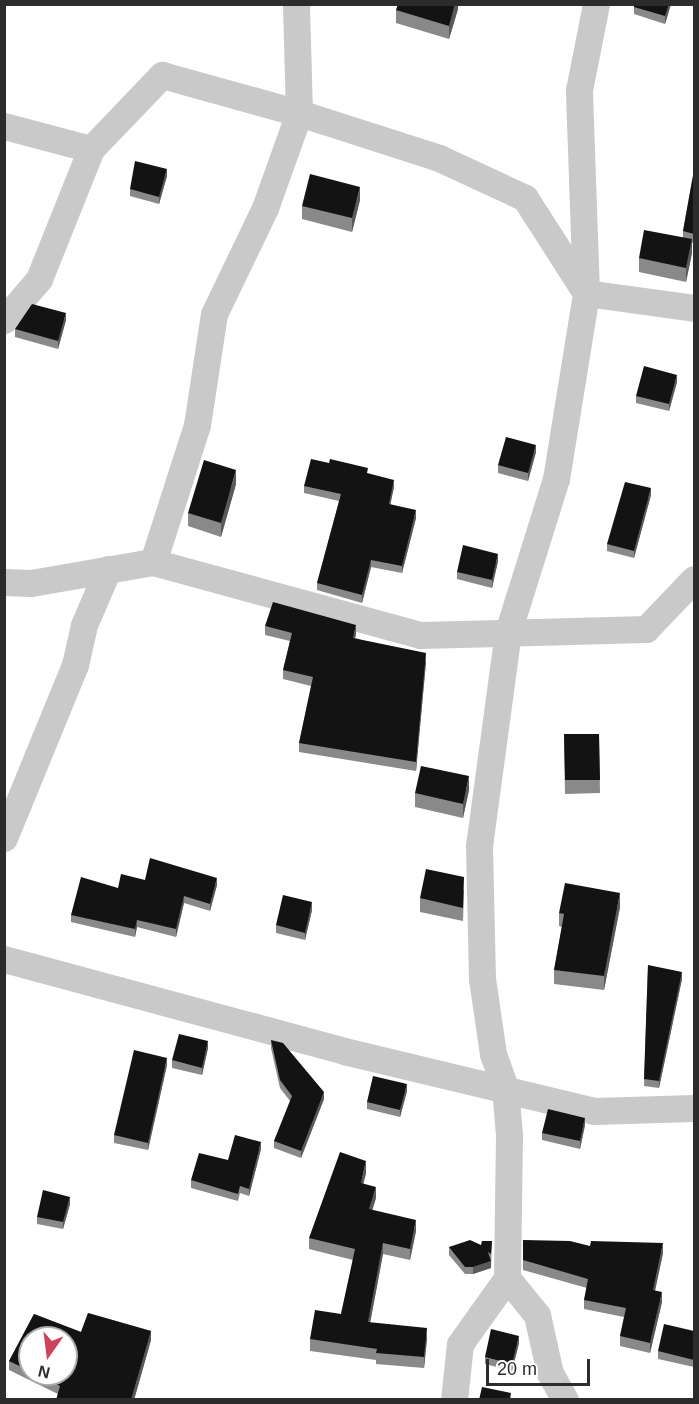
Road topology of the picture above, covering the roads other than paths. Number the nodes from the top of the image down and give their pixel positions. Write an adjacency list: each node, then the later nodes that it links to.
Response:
1 (296, 4): 3 (street)
2 (596, 4): 6 (street)
3 (299, 113): 5 (street); 6 (street); 9 (street)
4 (4, 126): 5 (street)
5 (91, 149): 8 (street)
6 (586, 293): 7 (street); 13 (street)
7 (694, 308)
8 (4, 320)
9 (153, 562): 10 (street); 13 (street)
10 (108, 569): 12 (street); 14 (street)
11 (694, 579): 13 (street)
12 (4, 582)
13 (508, 632): 16 (street)
14 (4, 838)
15 (4, 959): 16 (street)
16 (505, 1088): 17 (street); 18 (street)
17 (694, 1108)
18 (507, 1278): 19 (street); 20 (street)
19 (454, 1400)
20 (565, 1400)

